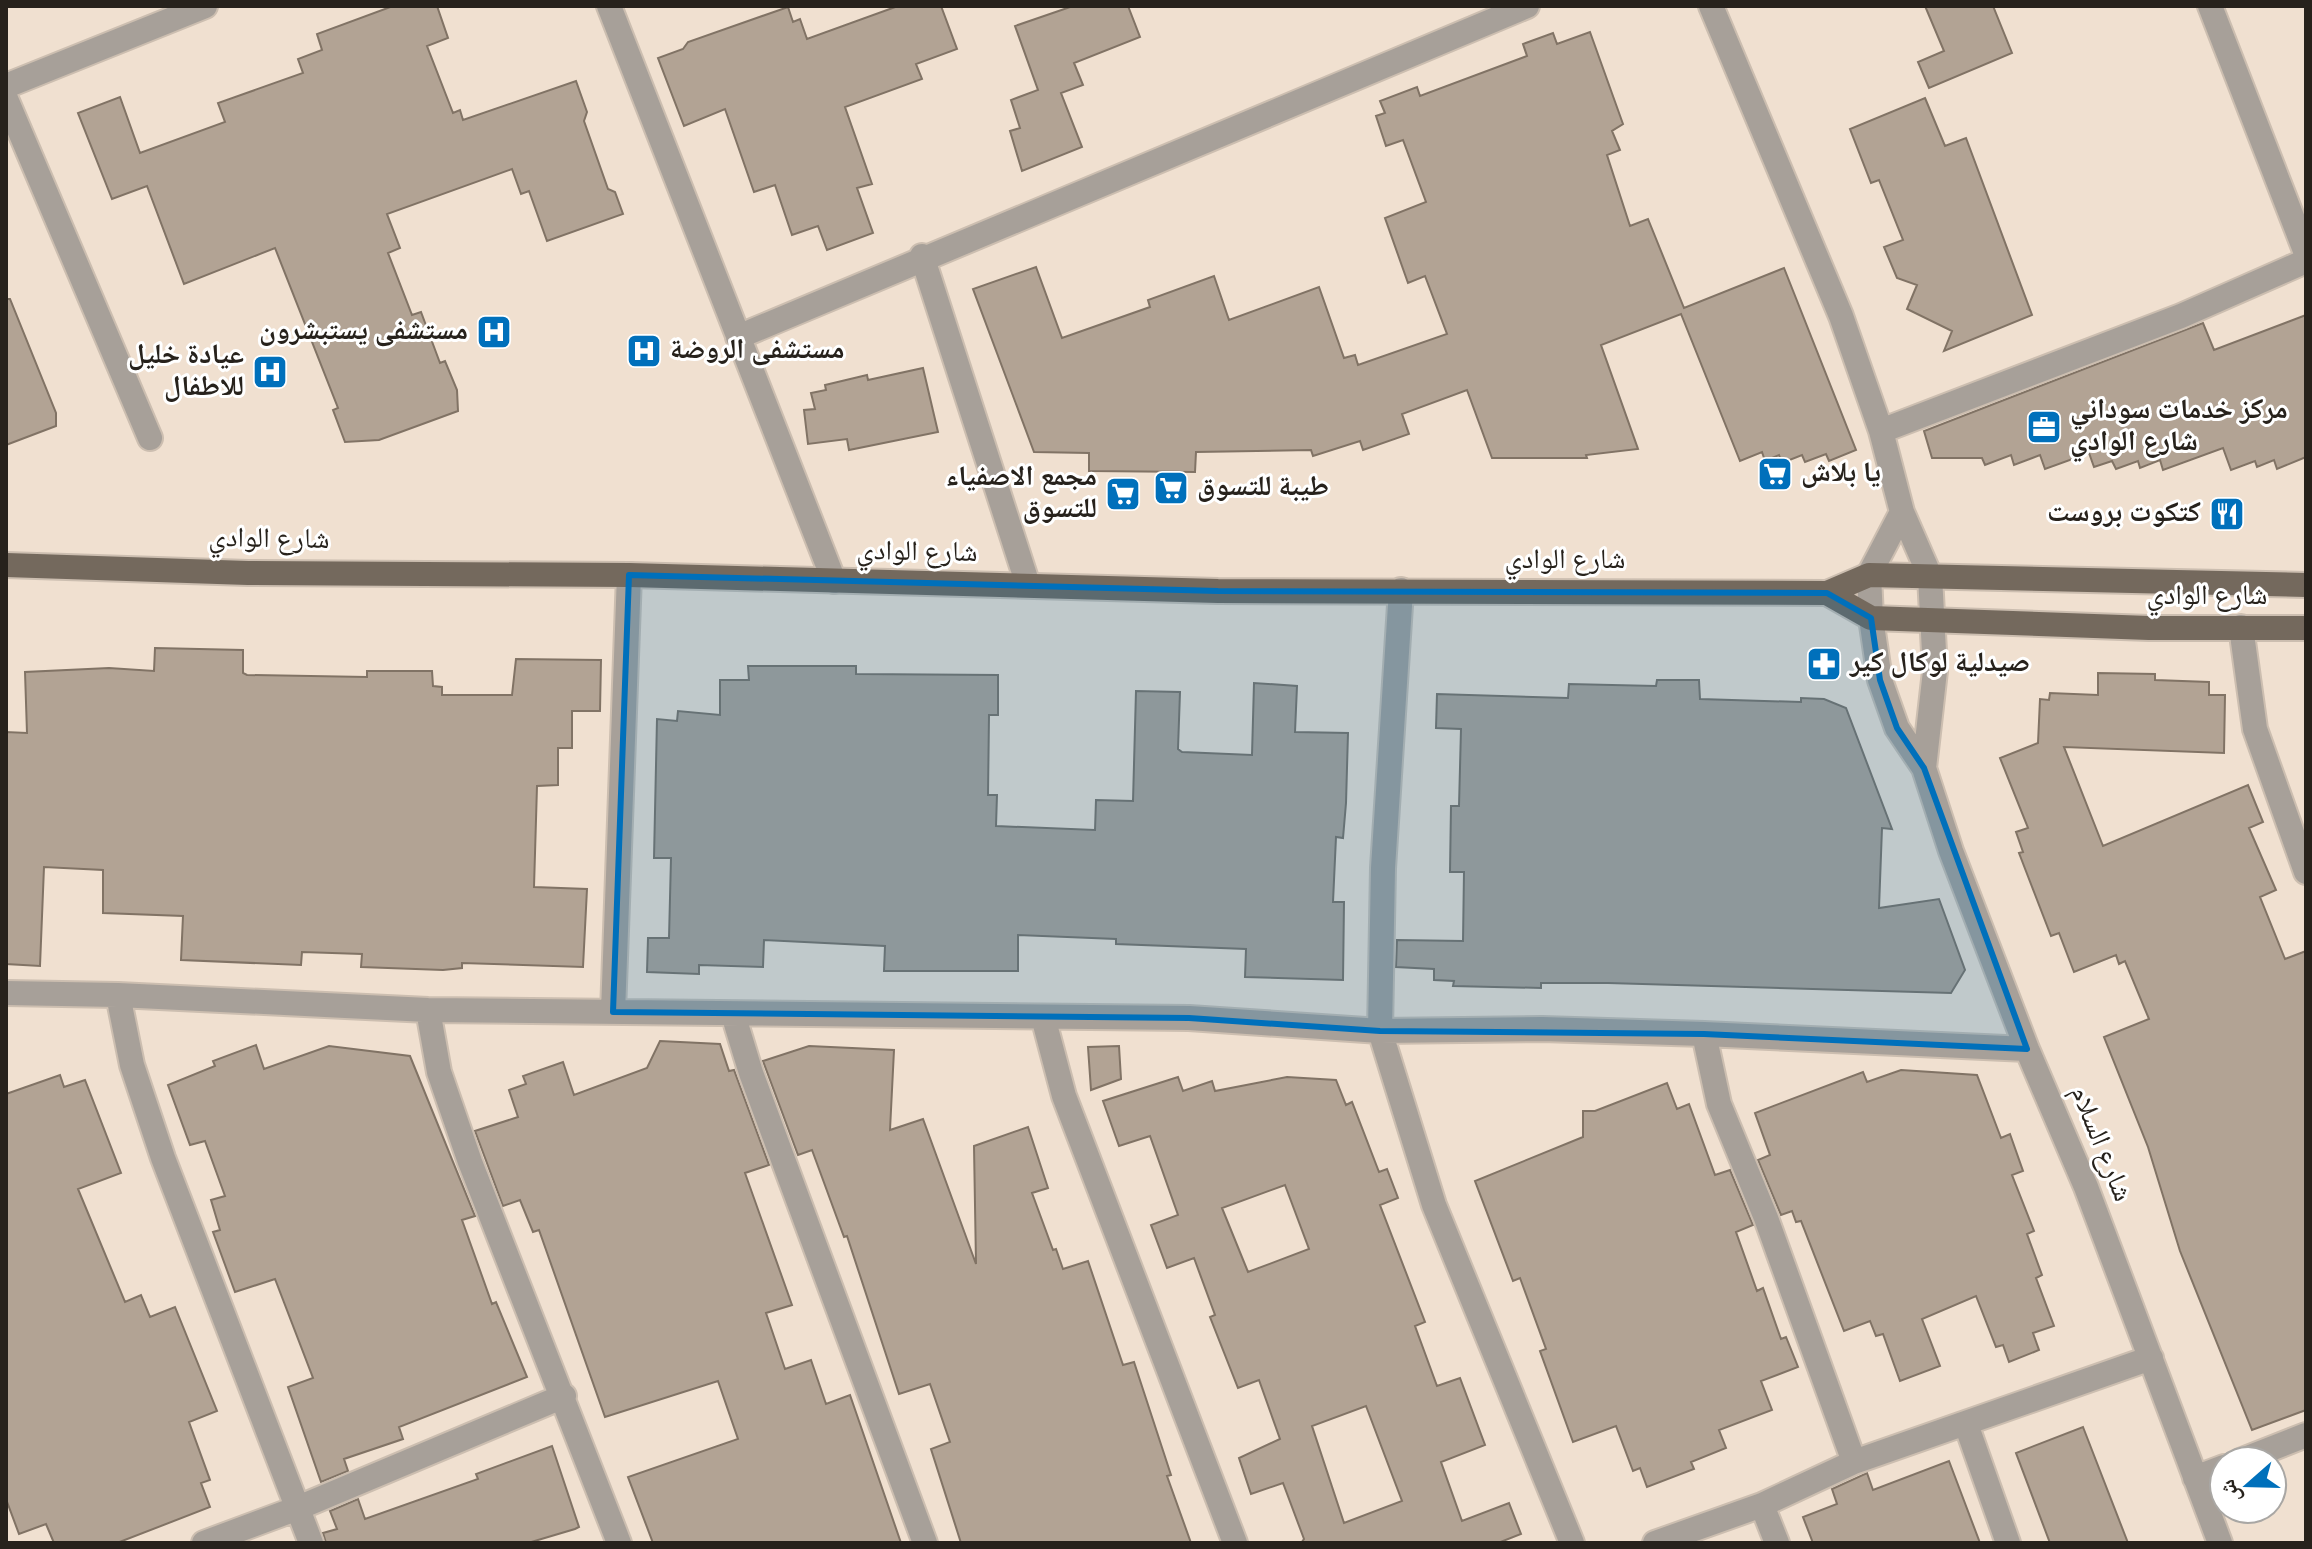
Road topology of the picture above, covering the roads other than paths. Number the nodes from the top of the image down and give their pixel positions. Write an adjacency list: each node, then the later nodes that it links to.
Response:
1 (205, 6): 6 (street)
2 (609, 6): 11 (street)
3 (1527, 6): 9 (street)
4 (1711, 6): 12 (street, شارع السلام)
5 (2210, 6): 8 (street)
6 (6, 86)
7 (6, 99): 13 (street)
8 (2306, 253)
9 (922, 256): 11 (street); 20 (street)
10 (2306, 261): 12 (street)
11 (738, 337): 19 (street)
12 (1881, 431): 14 (street, شارع السلام)
13 (150, 438)
14 (1902, 512): 17 (street); 18 (street, شارع السلام)
15 (6, 565): 16 (main road, شارع الوادي)
16 (629, 575): 19 (main road, شارع الوادي); 33 (street)
17 (1869, 575): 18 (main road, شارع الوادي); 23 (main road, شارع الوادي); 24 (street, شارع السلام)
18 (1930, 576): 21 (main road, شارع الوادي); 25 (street, شارع السلام)
19 (834, 581): 20 (main road, شارع الوادي)
20 (1028, 585): 22 (main road, شارع الوادي)
21 (2306, 585)
22 (1401, 590): 23 (main road, شارع الوادي); 36 (street)
23 (1827, 593): 24 (main road, شارع الوادي)
24 (1871, 618): 25 (main road, شارع الوادي); 28 (street, شارع السلام)
25 (1935, 621): 26 (main road, شارع الوادي); 28 (street, شارع السلام)
26 (2241, 627): 27 (main road, شارع الوادي); 29 (street)
27 (2306, 628)
28 (1924, 768): 38 (street, شارع السلام)
29 (2306, 872)
30 (6, 993): 31 (street)
31 (118, 995): 32 (street); 48 (street)
32 (428, 1010): 33 (street); 40 (street)
33 (613, 1012): 34 (street)
34 (733, 1014): 35 (street); 52 (street)
35 (1043, 1017): 36 (street); 53 (street)
36 (1380, 1031): 37 (street); 54 (street)
37 (1704, 1034): 38 (street); 44 (street)
38 (2027, 1049): 39 (street, شارع السلام)
39 (2151, 1358): 41 (street); 46 (street, شارع السلام)
40 (564, 1396): 48 (street); 51 (street)
41 (1966, 1424): 44 (street); 57 (street)
42 (2306, 1435): 43 (street)
43 (2281, 1445)
44 (1854, 1462): 47 (street)
45 (2208, 1473): 46 (street)
46 (2195, 1478): 58 (street, شارع السلام)
47 (1762, 1505): 55 (street); 56 (street)
48 (298, 1508): 49 (street); 50 (street)
49 (204, 1543)
50 (311, 1543)
51 (619, 1543)
52 (925, 1543)
53 (1235, 1543)
54 (1572, 1543)
55 (1655, 1543)
56 (1777, 1543)
57 (2008, 1543)
58 (2220, 1543)

